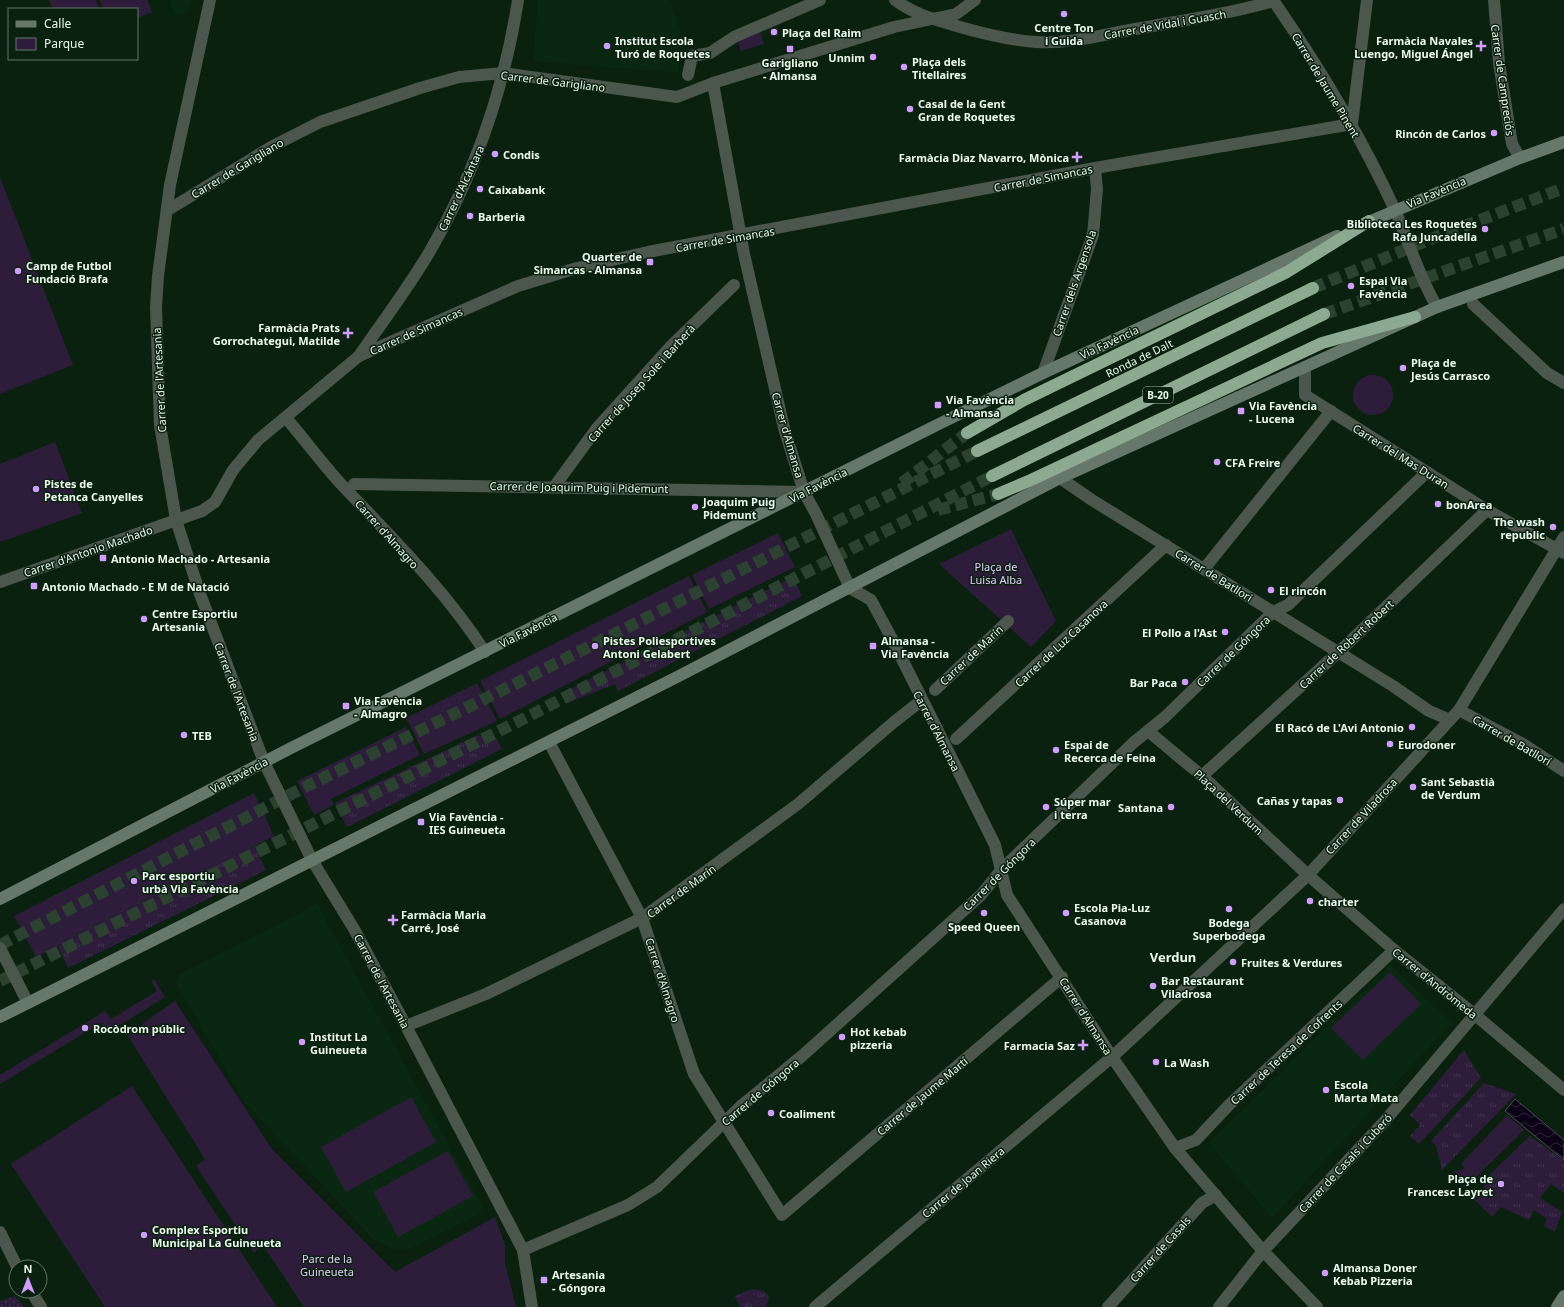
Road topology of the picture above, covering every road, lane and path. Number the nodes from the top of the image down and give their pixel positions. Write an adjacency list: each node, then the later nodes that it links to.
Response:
1 (210, 0): 17 (street, Carrer de l'Artesania)
2 (518, 0): 10 (street, Carrer d'Alcántara)
3 (820, 0): 11 (street)
4 (895, 0): 9 (street, Carrer de Vidal i Guasch)
5 (975, 0): 9 (street, Carrer de Garigliano)
6 (1274, 0): 9 (street, Carrer de Vidal i Guasch); 13 (street, Carrer de Jaume Pinent)
7 (1367, 0): 13 (street)
8 (1494, 0): 15 (street, Carrer de Campreciós)
9 (934, 19): 12 (street, Carrer de Garigliano)
10 (503, 73): 12 (street, Carrer de Garigliano); 17 (street, Carrer de Garigliano); 28 (street, Carrer d'Alcántara)
11 (688, 75)
12 (713, 83): 20 (street, Carrer d'Almansa)
13 (1352, 124): 16 (street, Carrer de Simancas); 18 (street, Carrer de Jaume Pinent)
14 (1564, 142): 15 (street, Via Favència)
15 (1520, 158): 18 (street, Via Favència)
16 (1095, 168): 20 (street, Carrer de Simancas); 30 (street, Carrer dels Argensola)
17 (168, 210): 44 (street, Carrer de l'Artesania)
18 (1394, 210): 19 (street, Via Favència); 25 (street, Carrer de Jaume Pinent)
19 (1369, 221): 30 (street, Via Favència); 34 (highway)
20 (740, 236): 28 (street, Carrer de Simancas); 41 (street, Carrer d'Almansa)
21 (1564, 262): 25 (street)
22 (734, 285): 40 (street, Carrer de Josep Sole i Barberà)
23 (1313, 288): 35 (highway, Ronda de Dalt / B-20)
24 (1474, 304): 31 (street)
25 (1437, 307): 27 (street)
26 (1324, 314): 37 (highway, B-20)
27 (1415, 317): 29 (street); 42 (highway)
28 (359, 356): 33 (street, Carrer de Simancas)
29 (1305, 367): 32 (street, Carrer del Mas Duran); 38 (street)
30 (1043, 373): 41 (street, Via Favència)
31 (1564, 383)
32 (1331, 411): 36 (street, Carrer del Mas Duran); 48 (street)
33 (286, 418): 44 (street, Carrer de Simancas); 53 (street, Carrer d'Almagro)
34 (966, 433)
35 (977, 451)
36 (1427, 472): 43 (street, Carrer del Mas Duran); 51 (street, Carrer de Góngora)
37 (992, 476)
38 (1060, 478): 46 (street, Carrer de Batllori); 50 (street)
39 (354, 484): 40 (street, Carrer de Joaquim Puig i Pidemunt)
40 (554, 487): 41 (street, Carrer de Joaquim Puig i Pidemunt)
41 (804, 492): 50 (street, Carrer d'Almansa); 53 (street, Via Favència)
42 (998, 494)
43 (1487, 510): 47 (street, Carrer del Mas Duran); 54 (street, Carrer de Robert Robert)
44 (176, 520): 49 (street, Carrer d'Antonio Machado); 62 (street, Carrer de l'Artesania)
45 (1564, 537): 47 (street, Carrer de Viladrosa)
46 (1166, 546): 48 (street, Carrer de Batllori); 60 (street, Carrer de Luz Casanova)
47 (1560, 550): 57 (street, Carrer de Viladrosa)
48 (1204, 569): 51 (street, Carrer de Batllori)
49 (0, 582)
50 (850, 588): 56 (street, Carrer d'Almansa); 61 (street)
51 (1273, 612): 54 (street, Carrer de Batllori); 59 (street, Carrer de Góngora)
52 (1008, 621): 55 (street, Carrer de Marín)
53 (485, 652): 62 (street, Via Favència)
54 (1339, 652): 58 (street, Carrer de Batllori); 64 (street, Carrer de Robert Robert)
55 (935, 690)
56 (922, 700): 66 (street, Carrer d'Almansa); 70 (street, Carrer de Marín)
57 (1459, 710): 58 (street, Carrer de Viladrosa); 63 (street, Carrer de Batllorí)
58 (1450, 720): 67 (street, Carrer de Viladrosa)
59 (1148, 731): 64 (street, Plaça del Verdum); 66 (street, Carrer de Góngora)
60 (956, 739)
61 (549, 742): 65 (street); 70 (street, Carrer d'Almagro)
62 (264, 762): 65 (street, Carrer de l'Artesania); 68 (street, Via Favència)
63 (1564, 771)
64 (1202, 776): 67 (street, Plaça del Verdum)
65 (312, 860): 74 (street); 77 (street, Carrer de l'Artesania)
66 (1002, 869): 73 (street, Carrer d'Almansa); 80 (street, Carrer de Góngora)
67 (1308, 875): 72 (street, Carrer d'Andròmeda); 78 (street, Carrer de Viladrosa)
68 (0, 899)
69 (1564, 908): 75 (street, Carrer de Casals i Cuberó)
70 (642, 918): 77 (street, Carrer de Marín); 80 (street, Carrer d'Almagro)
71 (0, 948): 74 (street)
72 (1394, 950): 75 (street, Carrer d'Andròmeda); 81 (street, Carrer de Teresa de Cofrents)
73 (1062, 977): 78 (street, Carrer d'Almansa); 83 (street, Carrer de Jaume Martí)
74 (28, 1003): 76 (street)
75 (1474, 1014): 79 (street, Carrer d'Andròmeda); 86 (street, Carrer de Casals i Cuberó)
76 (0, 1017)
77 (406, 1026): 85 (street, Carrer de l'Artesania)
78 (1112, 1057): 81 (street, Carrer d'Almansa); 90 (street, Carrer de Joan Riera)
79 (1564, 1090)
80 (725, 1121): 83 (street, Carrer d'Almagro); 85 (street, Carrer de Góngora)
81 (1175, 1148): 82 (street, Carrer d'Almansa)
82 (1216, 1195): 86 (street, Carrer d'Almansa); 91 (street, Carrer de Casals)
83 (782, 1215)
84 (0, 1232): 87 (street)
85 (523, 1250): 89 (street, Carrer de l'Artesania)
86 (1263, 1251): 92 (street, Carrer de Casals i Cuberó); 93 (street, Carrer d'Almansa)
87 (13, 1259)
88 (1564, 1296): 94 (street)
89 (532, 1307)
90 (815, 1307)
91 (1108, 1307)
92 (1219, 1307)
93 (1317, 1307)
94 (1557, 1307)

